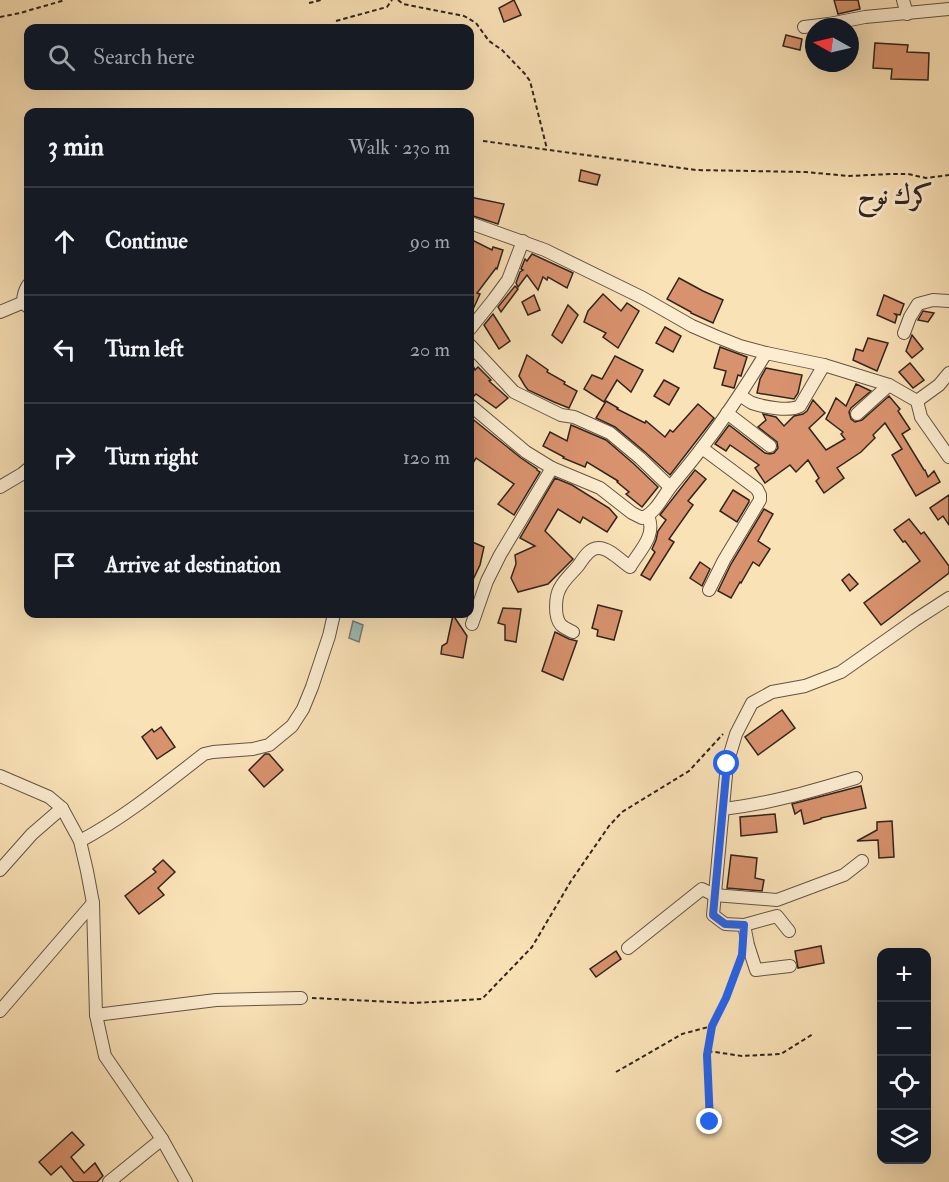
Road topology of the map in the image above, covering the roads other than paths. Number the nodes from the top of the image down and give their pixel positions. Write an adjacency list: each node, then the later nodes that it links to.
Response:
1 (903, 0): 3 (street)
2 (949, 9): 3 (street)
3 (907, 14): 4 (street)
4 (804, 27)
5 (474, 224): 6 (street)
6 (523, 242): 10 (street); 13 (street)
7 (949, 301): 11 (street)
8 (24, 306): 9 (street)
9 (1, 313)
10 (474, 324)
11 (904, 333)
12 (474, 349): 28 (street)
13 (766, 353): 14 (street); 17 (street)
14 (824, 365): 16 (street); 17 (street)
15 (949, 373): 18 (street)
16 (889, 385): 18 (street); 21 (street)
17 (740, 394): 20 (street)
18 (917, 401): 24 (street)
19 (474, 408): 25 (street)
20 (727, 413): 22 (street); 23 (street)
21 (857, 414)
22 (770, 446)
23 (702, 448): 28 (street); 30 (street)
24 (949, 457)
25 (552, 468): 29 (street); 33 (street)
26 (24, 472): 27 (street)
27 (0, 487)
28 (670, 487): 29 (street)
29 (648, 516): 34 (street)
30 (709, 590)
31 (949, 598): 38 (street)
32 (333, 618): 39 (street)
33 (472, 624)
34 (573, 632)
35 (0, 776): 37 (street)
36 (856, 778): 38 (street)
37 (62, 808): 39 (street); 41 (street)
38 (723, 809): 42 (street)
39 (80, 841): 43 (street)
40 (862, 861): 42 (street)
41 (0, 870)
42 (714, 895): 44 (street); 46 (street)
43 (93, 903): 49 (street); 50 (street)
44 (744, 925): 45 (street); 47 (street)
45 (789, 931)
46 (628, 948)
47 (790, 966)
48 (301, 998): 50 (street)
49 (0, 1011)
50 (96, 1015): 51 (street)
51 (162, 1139): 52 (street); 53 (street)
52 (109, 1182)
53 (186, 1182)

